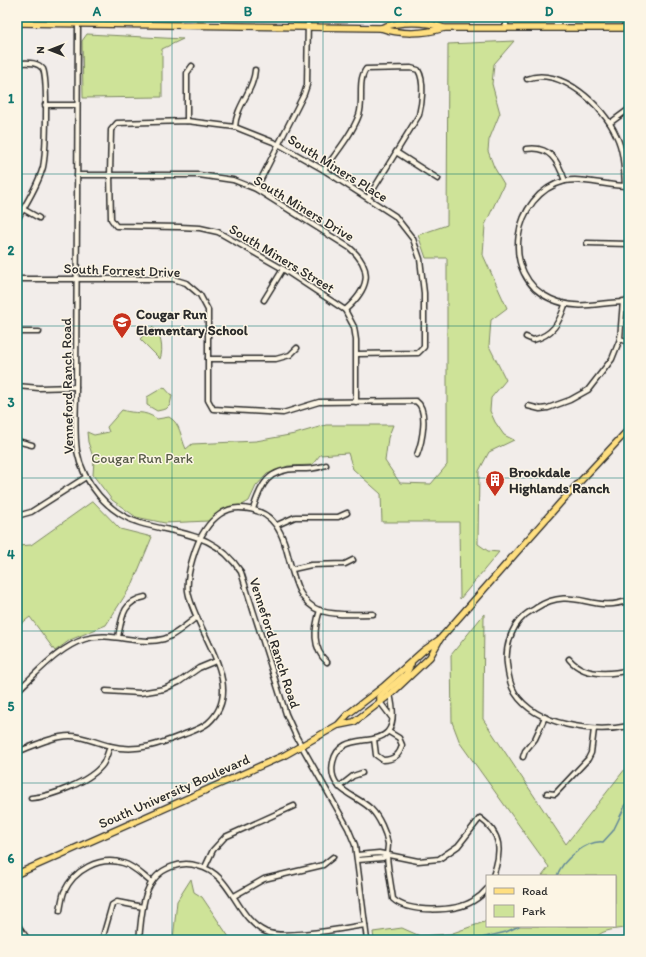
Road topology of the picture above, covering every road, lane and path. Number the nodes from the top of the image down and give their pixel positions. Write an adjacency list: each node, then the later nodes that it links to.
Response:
1 (308, 17): 5 (street)
2 (506, 17): 6 (street)
3 (17, 23): 4 (main road)
4 (78, 23): 5 (main road); 13 (street, Venneford Ranch Road)
5 (308, 26): 6 (main road); 18 (street)
6 (506, 28): 7 (main road)
7 (629, 28)
8 (17, 63): 12 (street)
9 (192, 66): 15 (street)
10 (255, 70): 17 (street)
11 (527, 79): 16 (street)
12 (45, 105): 13 (street); 29 (street)
13 (77, 105): 22 (street, Venneford Ranch Road)
14 (629, 109): 16 (street)
15 (187, 121): 17 (street, South Miners Place); 23 (street, South Miners Place)
16 (610, 123): 26 (street)
17 (235, 127): 18 (street, South Miners Place)
18 (278, 144): 21 (street, South Miners Place); 27 (street)
19 (526, 149): 25 (street)
20 (396, 152): 21 (street); 24 (street); 28 (street)
21 (324, 170): 28 (street, South Miners Place)
22 (77, 175): 23 (street, South Miners Drive); 36 (street, Venneford Ranch Road)
23 (110, 175): 27 (street, South Miners Drive); 34 (street, South Miners Street)
24 (438, 179)
25 (565, 181): 26 (street); 40 (street)
26 (627, 186)
27 (256, 189): 41 (street, South Miners Drive)
28 (368, 198): 48 (street, South Miners Place)
29 (23, 209): 30 (street); 31 (street)
30 (39, 218)
31 (17, 220)
32 (587, 243): 33 (street)
33 (629, 244)
34 (284, 269): 37 (street); 41 (street, South Miners Street)
35 (17, 279): 36 (street, South Forrest Drive)
36 (76, 279): 49 (street, South Forrest Drive); 51 (street, Venneford Ranch Road)
37 (264, 300)
38 (623, 301): 39 (street); 40 (street); 45 (street)
39 (629, 302)
40 (565, 305): 44 (street)
41 (345, 310): 48 (street, South Miners Street)
42 (17, 332): 43 (street)
43 (39, 332)
44 (526, 337)
45 (620, 339): 46 (street); 53 (street)
46 (629, 342)
47 (297, 348): 49 (street)
48 (357, 354): 52 (street, South Miners Street)
49 (208, 359): 52 (street, South Forrest Drive)
50 (17, 386): 51 (street)
51 (76, 387): 59 (street, Venneford Ranch Road)
52 (356, 402): 57 (street, South Forrest Drive)
53 (528, 406)
54 (629, 429): 73 (main road, South University Boulevard)
55 (17, 441): 56 (street)
56 (32, 445)
57 (417, 455)
58 (326, 465): 60 (street)
59 (86, 477): 62 (street); 64 (street, Venneford Ranch Road)
60 (253, 509): 63 (street); 64 (street)
61 (347, 513): 63 (street)
62 (17, 516)
63 (276, 525): 66 (street)
64 (200, 537): 71 (street); 91 (street, Venneford Ranch Road)
65 (354, 560): 66 (street)
66 (293, 569): 69 (street)
67 (145, 597): 72 (street)
68 (629, 600): 84 (street)
69 (320, 610): 70 (street); 77 (street)
70 (373, 614)
71 (197, 617): 72 (street); 76 (street)
72 (118, 637): 79 (street)
73 (440, 639): 75 (main road, South University Boulevard); 81 (main road, South University Boulevard)
74 (568, 659): 78 (street)
75 (414, 660): 82 (main road); 85 (main road, South University Boulevard)
76 (216, 661): 80 (street); 90 (street)
77 (327, 662)
78 (629, 670)
79 (17, 691)
80 (106, 691)
81 (390, 694): 82 (main road, South University Boulevard); 83 (street)
82 (380, 702): 83 (street); 85 (main road, South University Boulevard)
83 (392, 718): 88 (street)
84 (545, 718): 87 (street); 93 (street)
85 (338, 725): 91 (main road, South University Boulevard)
86 (629, 726): 87 (street)
87 (594, 729): 96 (street)
88 (389, 732): 89 (street); 89 (street)
89 (374, 739): 95 (street)
90 (110, 746): 92 (street); 97 (street)
91 (302, 746): 101 (street, Venneford Ranch Road); 103 (main road, South University Boulevard)
92 (17, 752)
93 (523, 757)
94 (362, 773): 95 (street)
95 (339, 787): 99 (street)
96 (547, 793)
97 (31, 798)
98 (294, 806): 102 (street)
99 (387, 855): 101 (street); 104 (street); 106 (street)
100 (333, 858): 107 (street)
101 (357, 858): 111 (street, Venneford Ranch Road)
102 (205, 867): 105 (street); 107 (street)
103 (17, 874)
104 (493, 875)
105 (151, 882): 108 (street); 109 (street)
106 (486, 890)
107 (234, 896): 111 (street)
108 (142, 907): 114 (street); 115 (street)
109 (60, 911)
110 (17, 924): 112 (street)
111 (365, 925): 116 (street, Venneford Ranch Road)
112 (27, 938): 113 (street)
113 (22, 940)
114 (102, 940)
115 (139, 940)
116 (367, 940)

